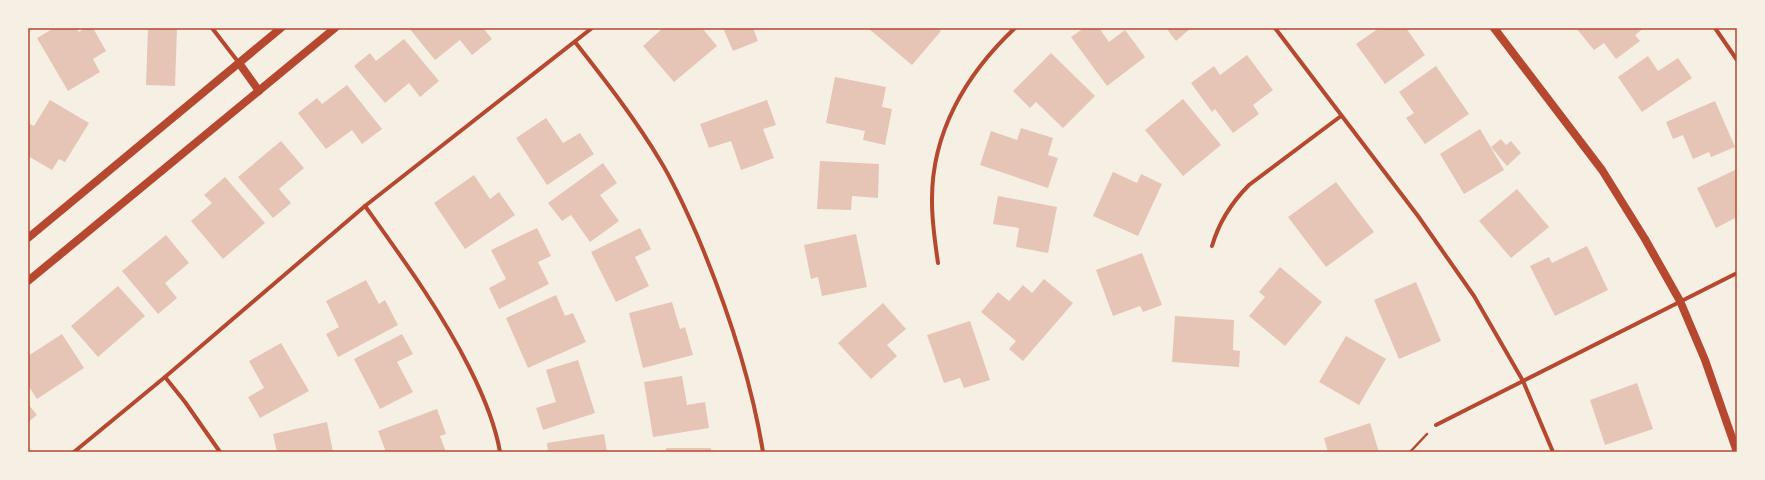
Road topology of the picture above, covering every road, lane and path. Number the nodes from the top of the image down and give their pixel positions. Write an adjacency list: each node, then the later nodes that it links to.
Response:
1 (212, 28): 11 (street)
2 (281, 28): 11 (main road)
3 (335, 28): 12 (main road)
4 (592, 28): 9 (street)
5 (1015, 28): 17 (street)
6 (1276, 28): 13 (street)
7 (1494, 28): 20 (main road)
8 (1715, 28): 10 (street)
9 (574, 42): 14 (street); 27 (street)
10 (1737, 60)
11 (239, 63): 12 (main road); 15 (main road)
12 (260, 90): 19 (main road)
13 (1341, 116): 16 (street); 22 (street)
14 (365, 206): 21 (street); 26 (street)
15 (28, 238)
16 (1212, 246)
17 (938, 263)
18 (1737, 273): 20 (street)
19 (28, 281)
20 (1680, 301): 22 (street); 30 (main road)
21 (165, 377): 24 (street); 25 (street)
22 (1523, 381): 23 (street); 29 (street)
23 (1436, 425): 28 (path)
24 (74, 452)
25 (220, 452)
26 (500, 452)
27 (762, 452)
28 (1410, 452)
29 (1553, 452)
30 (1737, 452)

